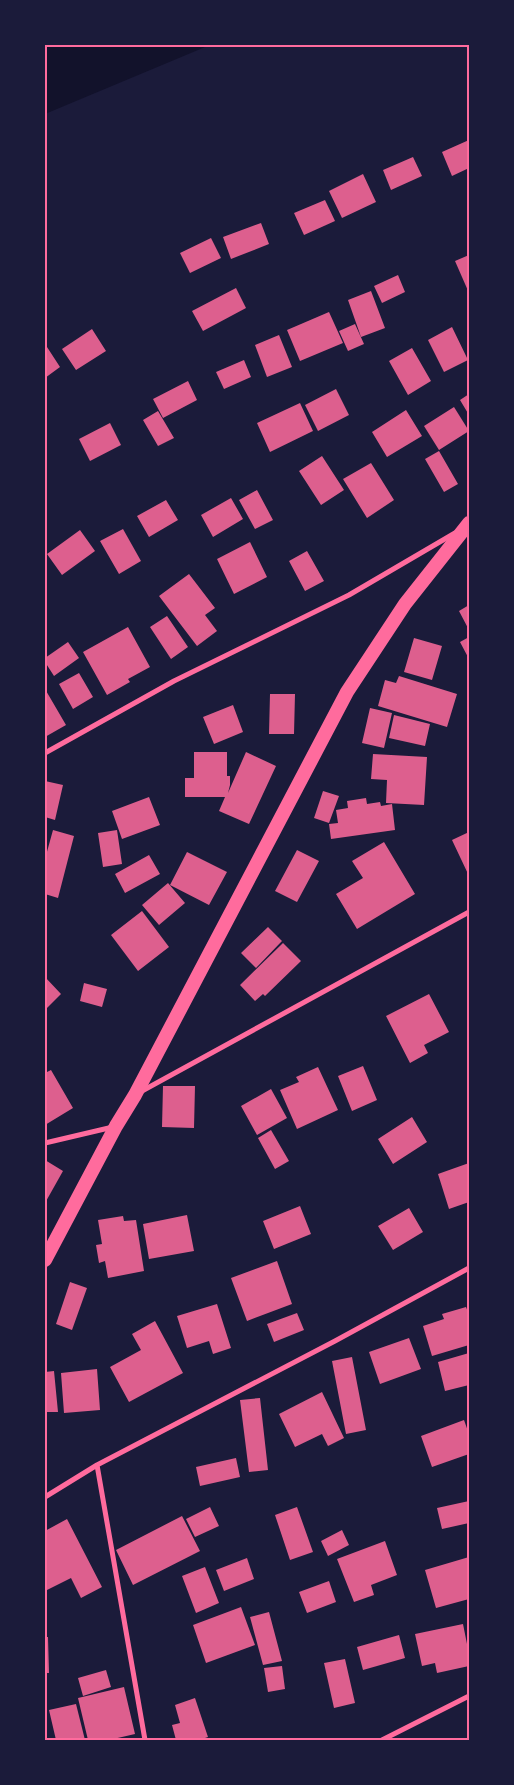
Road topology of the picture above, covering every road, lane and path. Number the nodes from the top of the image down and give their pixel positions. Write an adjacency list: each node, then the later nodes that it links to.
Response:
1 (467, 525): 2 (street); 4 (highway)
2 (45, 754)
3 (469, 912): 4 (street)
4 (135, 1095): 5 (highway)
5 (116, 1126): 6 (street); 7 (highway)
6 (45, 1143)
7 (45, 1260)
8 (469, 1268): 9 (street)
9 (97, 1466): 10 (street); 12 (street)
10 (45, 1497)
11 (469, 1696): 13 (street)
12 (146, 1740)
13 (382, 1740)

